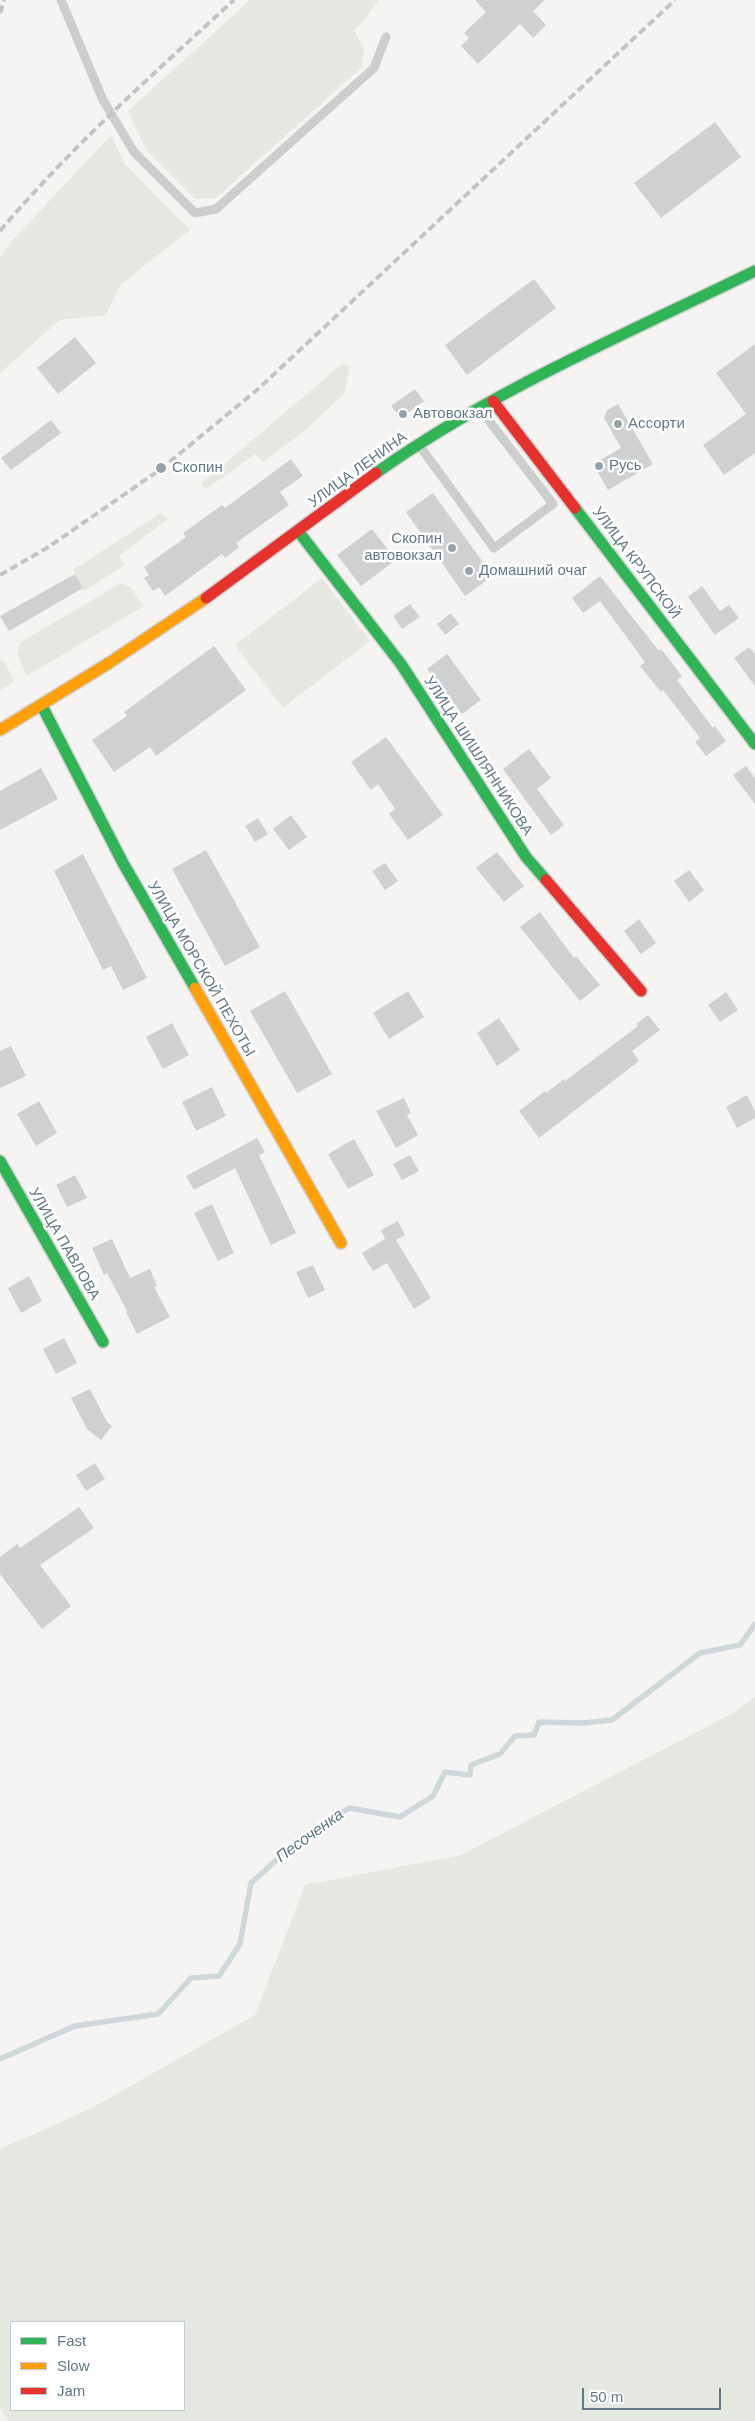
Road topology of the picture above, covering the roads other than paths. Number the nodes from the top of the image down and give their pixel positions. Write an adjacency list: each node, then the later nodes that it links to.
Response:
1 (61, 0): 2 (lane)
2 (386, 37)
3 (755, 271): 4 (street, УЛИЦА ЛЕНИНА)
4 (493, 401): 5 (street, УЛИЦА ЛЕНИНА); 10 (street, УЛИЦА КРУПСКОЙ)
5 (480, 409): 6 (street, УЛИЦА ЛЕНИНА); 6 (lane)
6 (418, 444): 7 (street, УЛИЦА ЛЕНИНА)
7 (298, 531): 8 (street, УЛИЦА ЛЕНИНА); 11 (street, УЛИЦА ШИШЛЯННИКОВА)
8 (42, 706): 9 (street, УЛИЦА ЛЕНИНА); 13 (street, УЛИЦА МОРСКОЙ ПЕХОТЫ)
9 (0, 730)
10 (755, 744)
11 (640, 991)
12 (0, 1161): 14 (street, УЛИЦА ПАВЛОВА)
13 (341, 1243)
14 (103, 1342)

